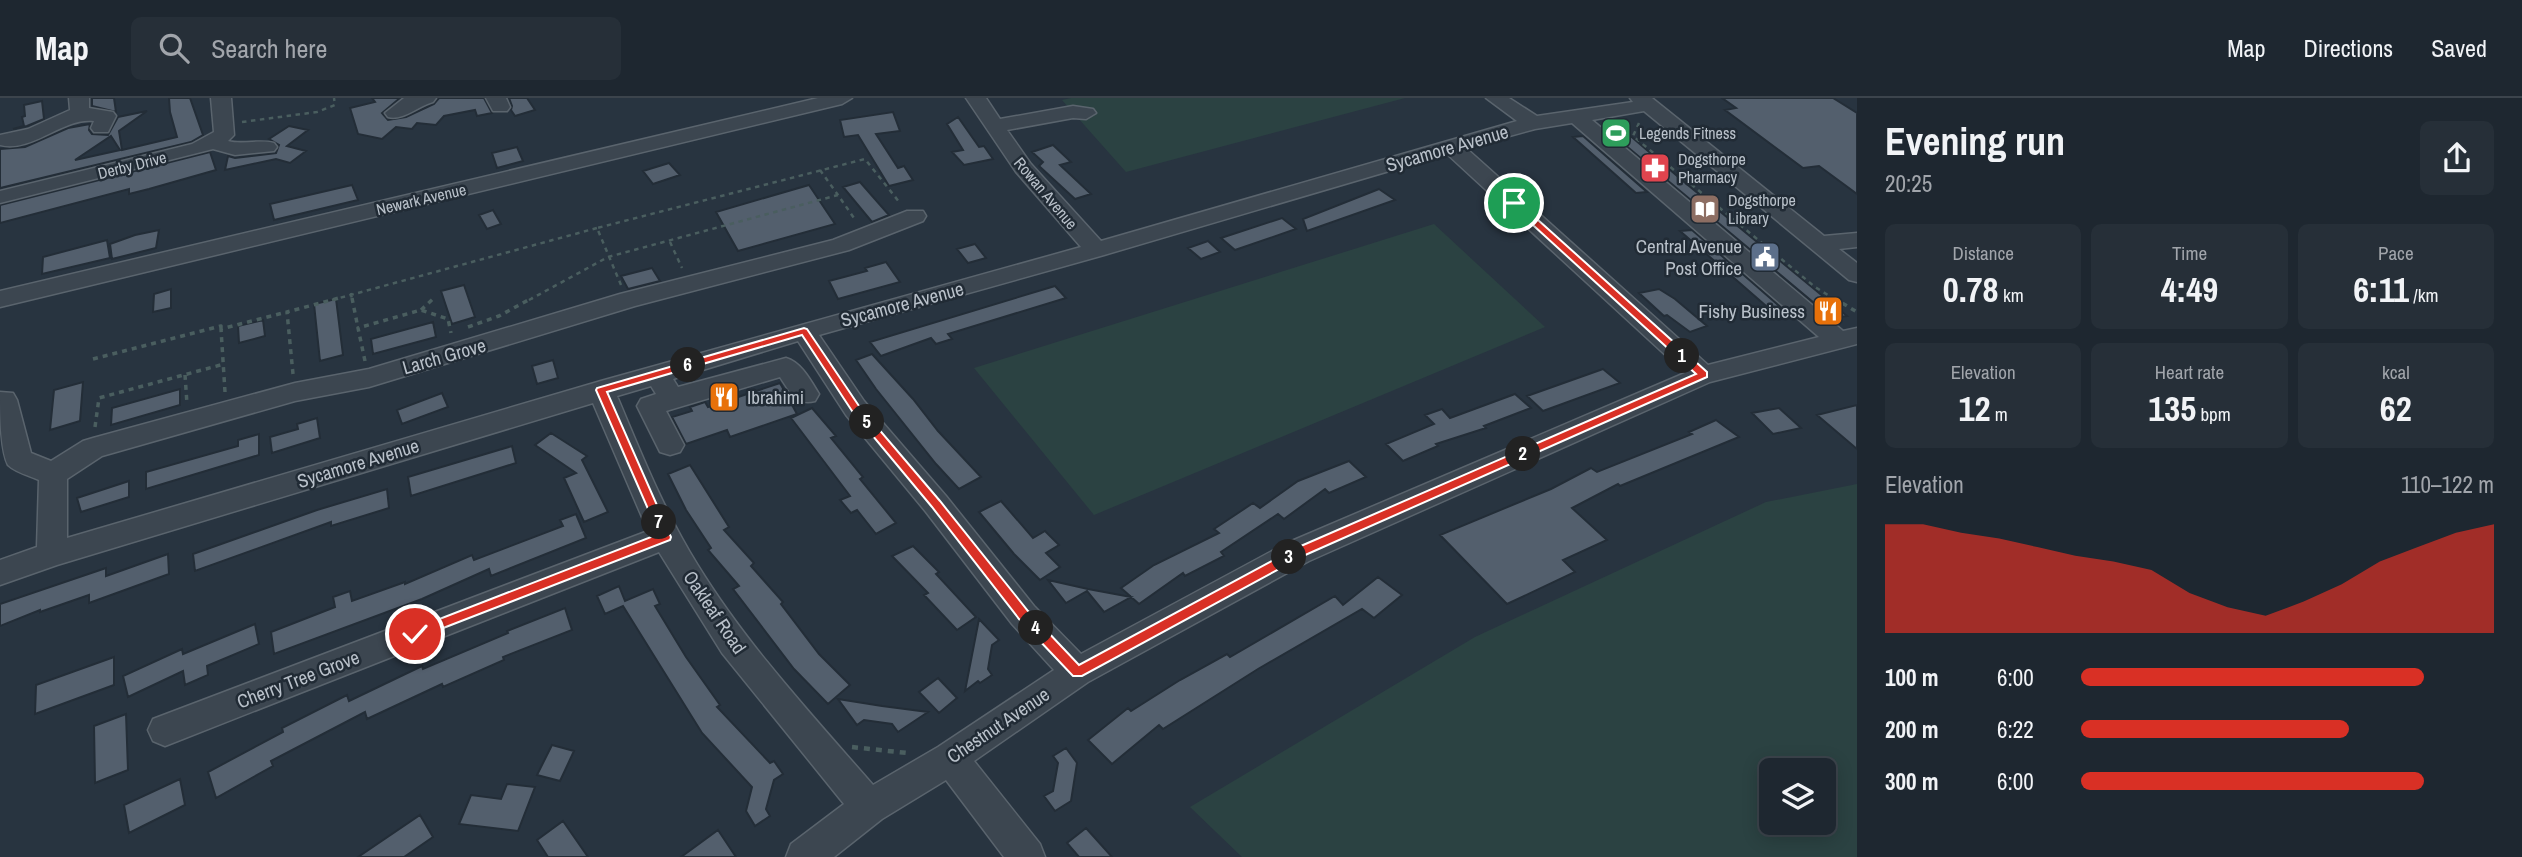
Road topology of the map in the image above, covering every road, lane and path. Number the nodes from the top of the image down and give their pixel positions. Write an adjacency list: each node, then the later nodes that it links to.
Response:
1 (220, 98): 13 (street)
2 (334, 98): 13 (path)
3 (426, 98): 9 (street)
4 (842, 98): 35 (street, Newark Avenue)
5 (976, 98): 14 (street, Rowan Avenue)
6 (1496, 98): 12 (street)
7 (80, 106): 15 (street); 16 (street)
8 (1650, 106): 11 (street, Sycamore Avenue); 28 (street); 39 (path)
9 (395, 113)
10 (1086, 113): 14 (street)
11 (1578, 118): 12 (street, Sycamore Avenue); 43 (street)
12 (1533, 123): 18 (street, Sycamore Avenue)
13 (223, 125): 17 (street)
14 (995, 125): 29 (street, Rowan Avenue)
15 (101, 128)
16 (6, 140)
17 (211, 142): 19 (street); 22 (street, Derby Drive)
18 (1451, 146): 29 (street, Sycamore Avenue); 48 (street)
19 (267, 147)
20 (820, 170): 21 (path); 23 (path); 25 (path)
21 (838, 195): 24 (path); 27 (path)
22 (0, 197)
23 (914, 213): 32 (street, Larch Grove)
24 (860, 226)
25 (597, 228): 30 (path); 33 (path)
26 (1857, 240): 28 (street)
27 (670, 242): 30 (path); 32 (path)
28 (1819, 244): 31 (street)
29 (1096, 250): 42 (street, Sycamore Avenue)
30 (608, 257): 36 (path); 37 (path)
31 (1857, 275)
32 (689, 283): 36 (street, Larch Grove)
33 (351, 293): 38 (path); 41 (path)
34 (434, 298): 37 (path)
35 (0, 299)
36 (628, 300): 49 (street, Larch Grove)
37 (421, 310): 41 (path)
38 (287, 312): 40 (path); 51 (path)
39 (1857, 312)
40 (221, 328): 44 (path); 45 (path)
41 (358, 328): 49 (path)
42 (804, 331): 47 (street, Sycamore Avenue); 63 (street)
43 (1848, 338): 48 (street, Chestnut Avenue)
44 (93, 359)
45 (224, 364): 46 (path); 53 (path)
46 (186, 374): 56 (path); 58 (path)
47 (657, 374): 50 (street, Sycamore Avenue); 54 (street)
48 (1703, 375): 63 (street, Chestnut Avenue)
49 (369, 378): 51 (street, Larch Grove)
50 (601, 390): 60 (street, Oakleaf Road); 61 (street, Sycamore Avenue)
51 (295, 392): 56 (street, Larch Grove)
52 (806, 394): 54 (street)
53 (226, 397)
54 (673, 398): 57 (street)
55 (4, 400): 59 (street)
56 (188, 421): 58 (street, Larch Grove)
57 (670, 445)
58 (93, 447): 59 (street, Larch Grove)
59 (52, 474): 61 (street)
60 (666, 537): 64 (street, Cherry Tree Grove); 68 (street, Oakleaf Road)
61 (52, 554): 62 (street, Sycamore Avenue)
62 (0, 573)
63 (1077, 672): 67 (street, Chestnut Avenue)
64 (165, 730)
65 (852, 756): 67 (path)
66 (895, 761): 67 (path)
67 (926, 761): 68 (street, Chestnut Avenue); 70 (street)
68 (869, 807): 69 (street, Chestnut Avenue)
69 (804, 857)
70 (1027, 857)

